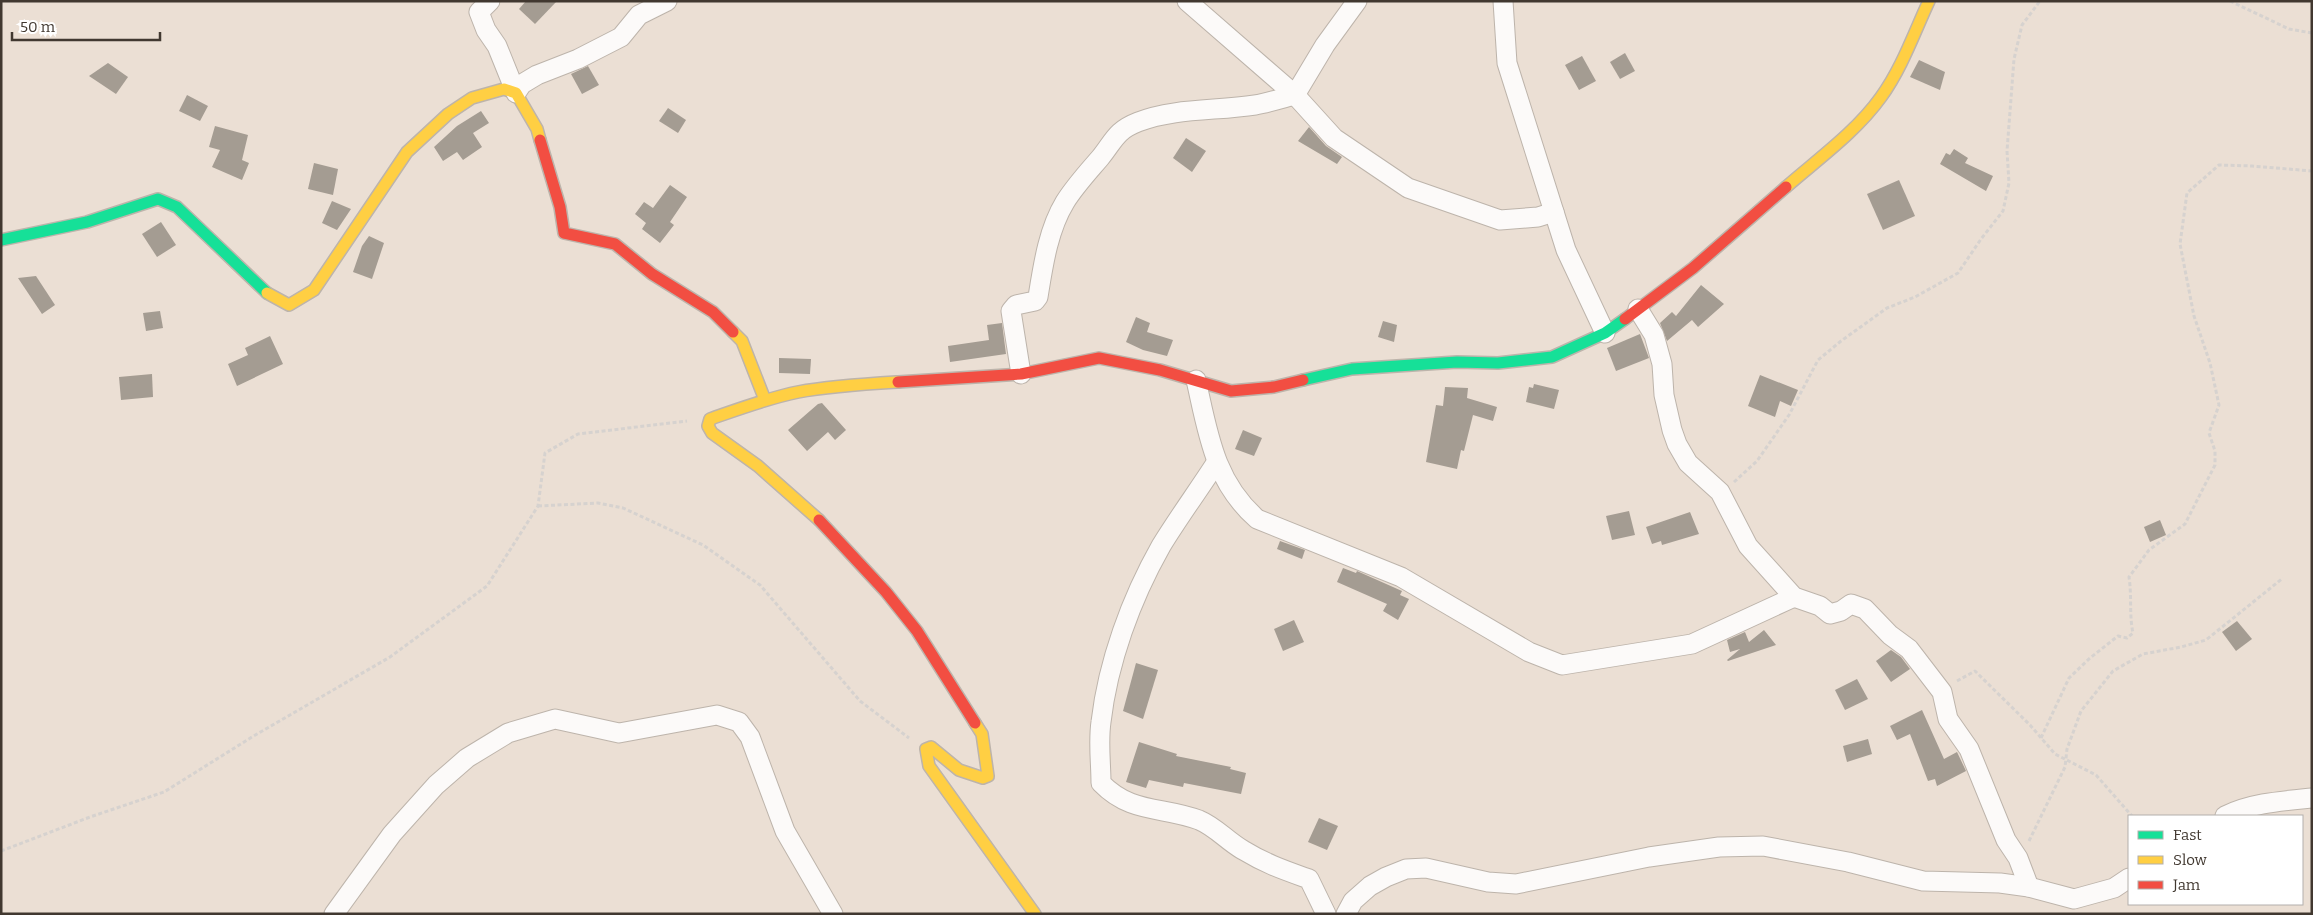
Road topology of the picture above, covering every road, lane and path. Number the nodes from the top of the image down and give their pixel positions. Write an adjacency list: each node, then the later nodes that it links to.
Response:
1 (490, 1): 10 (street)
2 (667, 1): 10 (street)
3 (1187, 1): 11 (street)
4 (1357, 1): 11 (street)
5 (1502, 1): 13 (street)
6 (1929, 1): 15 (street)
7 (2040, 1): 22 (path)
8 (2230, 1): 9 (path)
9 (2312, 33)
10 (516, 93): 14 (street); 19 (street)
11 (1295, 95): 13 (street); 17 (street)
12 (2312, 171): 27 (path)
13 (1554, 212): 16 (street)
14 (1, 240)
15 (1638, 308): 16 (street); 22 (street)
16 (1605, 333): 18 (street)
17 (1021, 374): 18 (street); 19 (street)
18 (1196, 380): 21 (street)
19 (765, 400): 20 (street)
20 (710, 419): 23 (path); 28 (street)
21 (1216, 464): 25 (street); 40 (street)
22 (1720, 492): 25 (street)
23 (538, 506): 28 (path); 33 (path)
24 (2283, 578): 29 (path)
25 (1794, 597): 26 (street)
26 (1942, 692): 27 (path); 34 (street)
27 (2042, 738): 29 (path)
28 (926, 749): 39 (street)
29 (2067, 760): 31 (path); 34 (path)
30 (2312, 798): 32 (street)
31 (2131, 815)
32 (2226, 815)
33 (1, 851)
34 (2018, 858): 36 (street)
35 (2128, 879): 36 (street)
36 (2029, 887): 41 (street)
37 (334, 914): 38 (street)
38 (833, 914)
39 (1035, 914)
40 (1326, 914)
41 (1346, 914)

